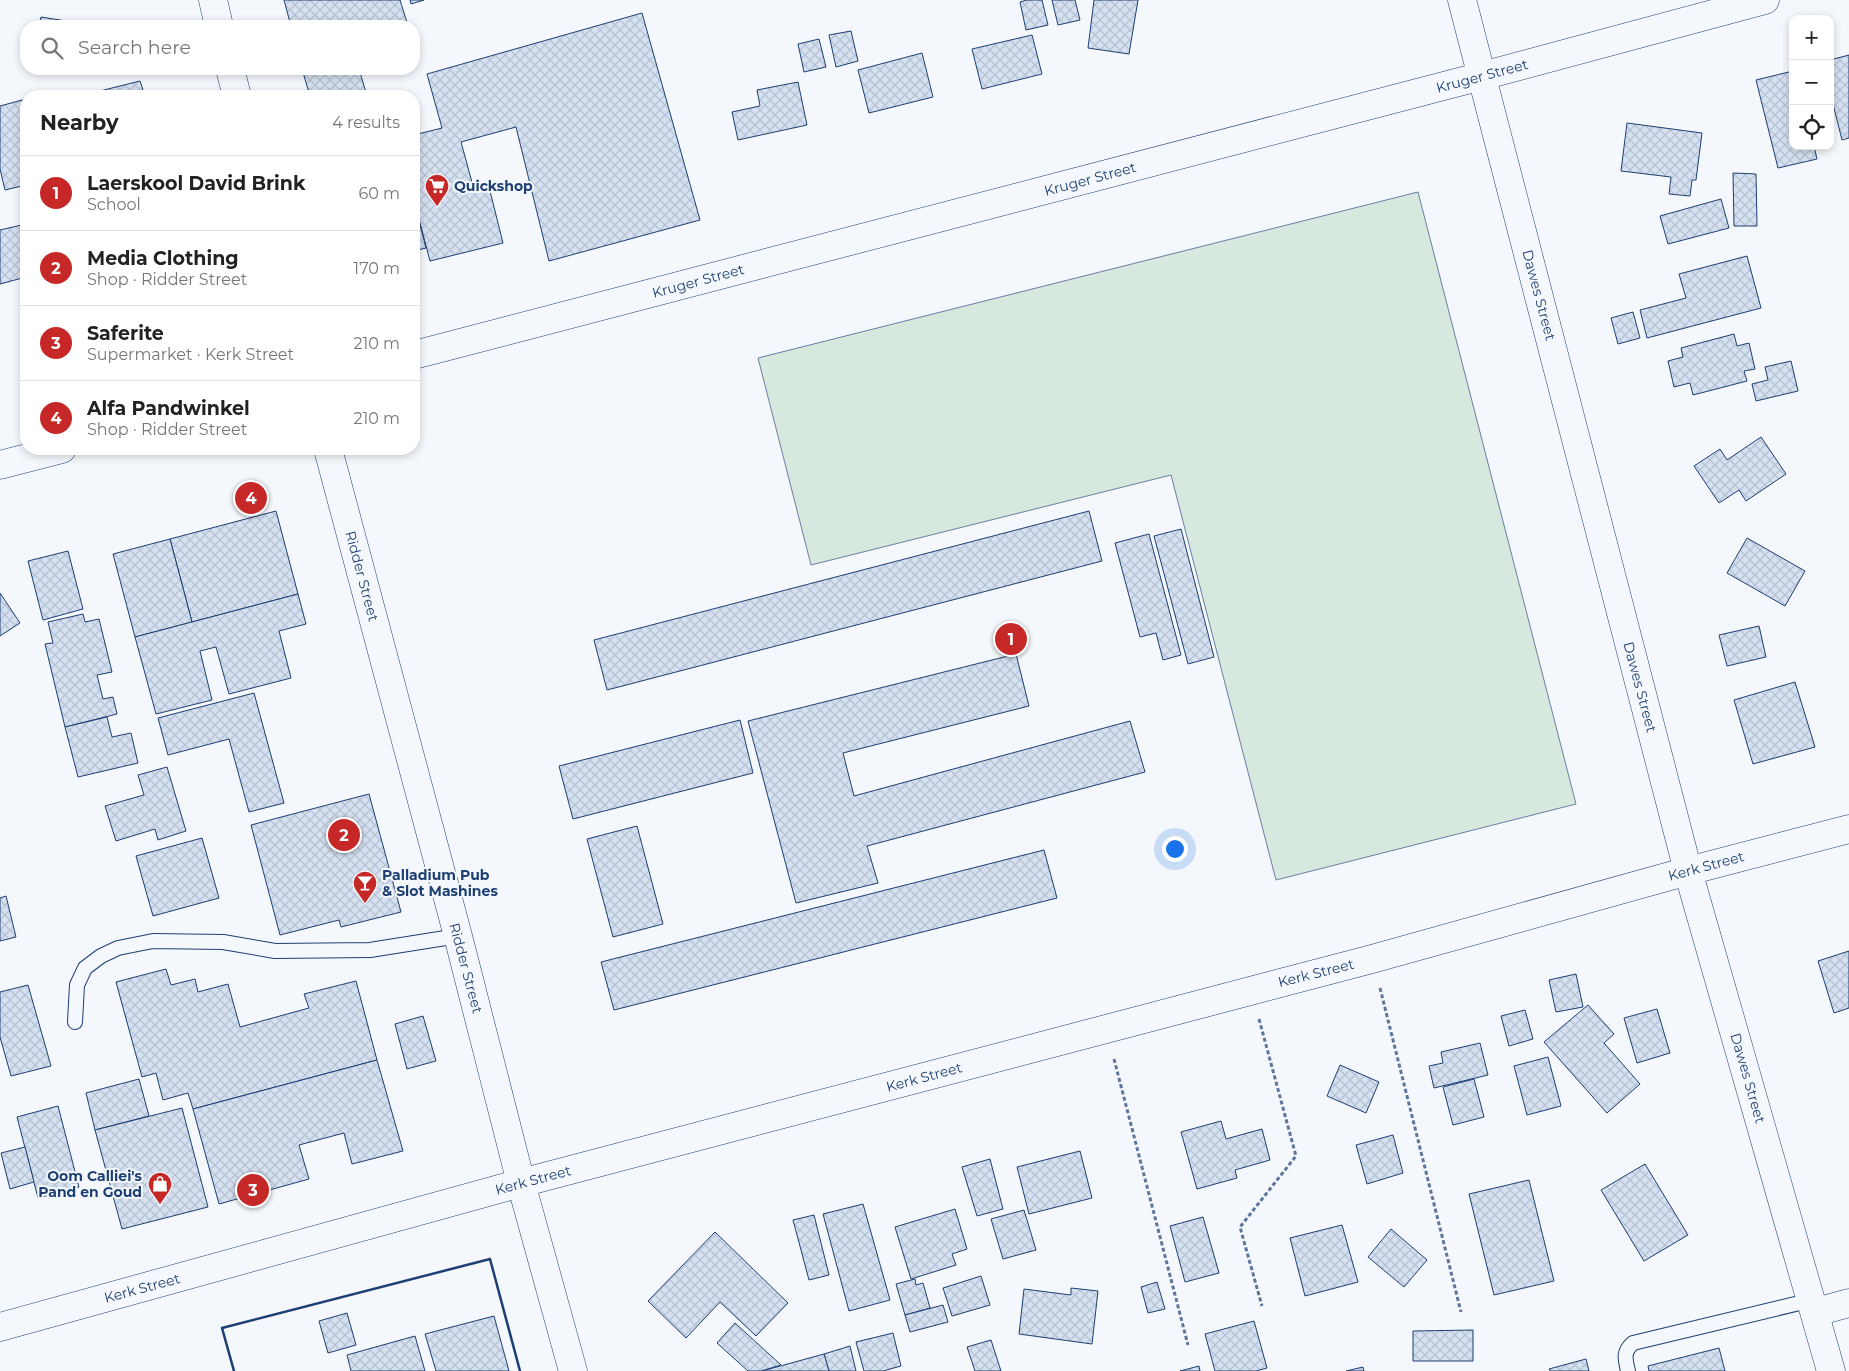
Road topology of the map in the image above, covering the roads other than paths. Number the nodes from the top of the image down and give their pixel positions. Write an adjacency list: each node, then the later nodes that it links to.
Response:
1 (213, 0): 4 (street)
2 (1462, 0): 6 (street, Dawes Street)
3 (1765, 0): 6 (street, Kruger Street)
4 (218, 20)
5 (232, 75): 7 (street)
6 (1482, 76): 8 (street, Kruger Street); 13 (street, Dawes Street)
7 (235, 90)
8 (420, 354)
9 (39, 455): 11 (street)
10 (330, 455): 14 (street, Ridder Street)
11 (0, 465)
12 (1849, 829): 13 (street, Kerk Street)
13 (1688, 871): 16 (street, Kerk Street); 18 (street, Dawes Street)
14 (458, 936): 15 (lane); 16 (street, Ridder Street)
15 (75, 1022)
16 (521, 1183): 19 (street, Kerk Street); 20 (street, Ridder Street)
17 (1849, 1303): 18 (street)
18 (1814, 1306): 21 (lane); 22 (street, Dawes Street)
19 (0, 1327)
20 (573, 1371)
21 (1628, 1371)
22 (1831, 1371)

